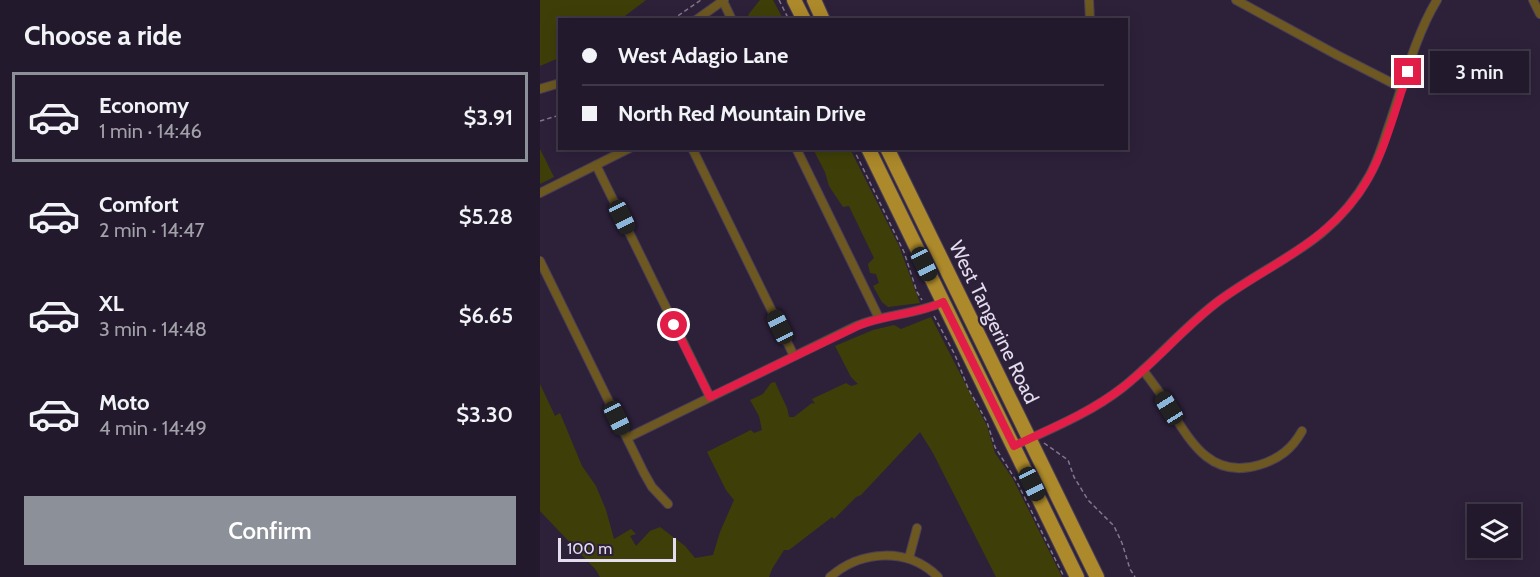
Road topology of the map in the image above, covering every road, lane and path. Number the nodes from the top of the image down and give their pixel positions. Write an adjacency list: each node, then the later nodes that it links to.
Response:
1 (701, 0): 11 (path)
2 (724, 0): 12 (street); 13 (street)
3 (779, 0): 14 (path)
4 (794, 0): 15 (main road)
5 (814, 0): 16 (main road)
6 (1089, 0): 17 (street)
7 (1236, 0): 19 (street)
8 (1437, 0): 19 (street)
9 (1533, 0): 10 (street)
10 (1540, 14)
11 (675, 18)
12 (699, 18)
13 (731, 18)
14 (788, 18)
15 (803, 18)
16 (823, 18)
17 (1090, 18)
18 (558, 84): 20 (street)
19 (1402, 88): 37 (street)
20 (540, 89)
21 (558, 116): 22 (path)
22 (540, 121)
23 (626, 150): 29 (street)
24 (693, 150): 36 (street)
25 (797, 150): 35 (street)
26 (854, 150): 33 (path)
27 (868, 150): 32 (main road, West Tangerine Road)
28 (888, 150): 40 (main road, West Tangerine Road)
29 (596, 165): 30 (street); 38 (street)
30 (540, 193)
31 (540, 261): 41 (street)
32 (943, 302): 35 (street); 42 (main road, West Tangerine Road)
33 (924, 303)
34 (933, 314): 48 (path)
35 (879, 318): 36 (street)
36 (794, 356): 38 (street)
37 (1143, 370): 39 (street); 40 (street)
38 (710, 397): 41 (street)
39 (1302, 431)
40 (1033, 437): 42 (street); 50 (main road, West Tangerine Road); 51 (path)
41 (627, 438): 43 (street)
42 (1014, 446): 49 (main road, West Tangerine Road)
43 (668, 504)
44 (917, 528): 45 (street)
45 (909, 558): 46 (street); 47 (street)
46 (830, 577)
47 (938, 577)
48 (1064, 577)
49 (1077, 577)
50 (1097, 577)
51 (1135, 577)

